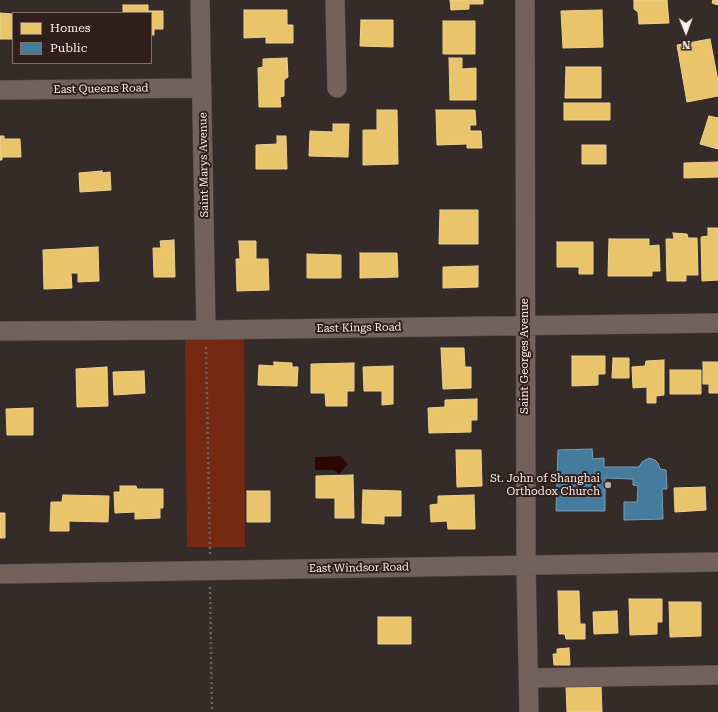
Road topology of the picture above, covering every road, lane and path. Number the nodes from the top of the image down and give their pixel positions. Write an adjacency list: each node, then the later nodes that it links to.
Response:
1 (200, 0): 4 (street, Saint Marys Avenue)
2 (335, 0): 5 (street)
3 (525, 0): 8 (street, Saint Georges Avenue)
4 (202, 88): 6 (street, East Queens Road); 9 (street, Saint Marys Avenue)
5 (337, 88)
6 (0, 90)
7 (718, 322): 8 (street, East Kings Road)
8 (524, 326): 9 (street, East Kings Road); 12 (street, Saint Georges Avenue)
9 (206, 330): 10 (street, East Kings Road); 13 (path)
10 (0, 331)
11 (718, 562): 12 (street, East Windsor Road)
12 (526, 566): 13 (street, East Windsor Road); 16 (street, Saint Georges Avenue)
13 (210, 570): 14 (street, East Windsor Road); 17 (path)
14 (0, 574)
15 (718, 675): 16 (street)
16 (529, 678): 18 (street, Saint Georges Avenue)
17 (212, 712)
18 (529, 712)

